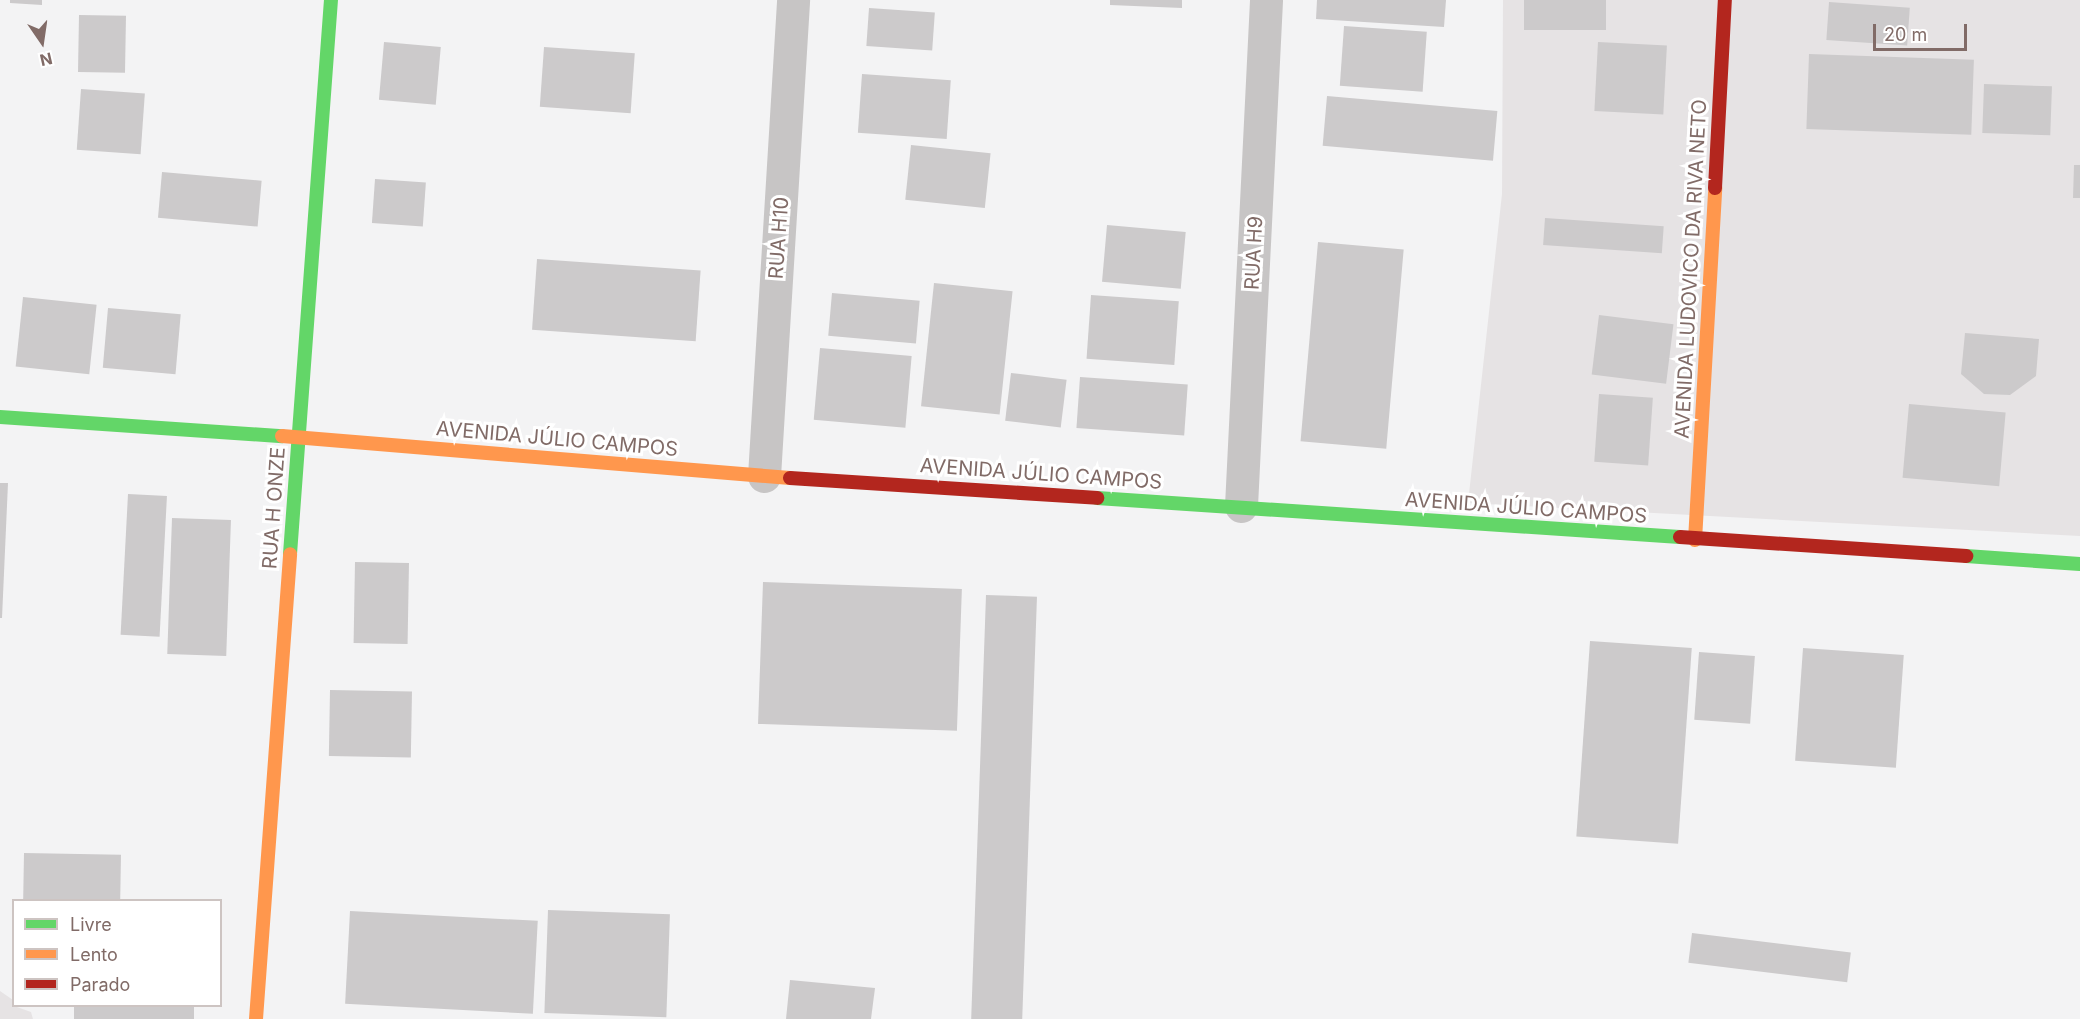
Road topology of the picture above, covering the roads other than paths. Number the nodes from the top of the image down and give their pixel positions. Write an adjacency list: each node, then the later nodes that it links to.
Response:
1 (331, 0): 6 (street, RUA H ONZE)
2 (793, 0): 7 (street, RUA H10)
3 (1266, 0): 8 (street, RUA H9)
4 (1725, 0): 9 (street, AVENIDA LUDOVICO DA RIVA NETO)
5 (0, 417): 6 (street, AVENIDA JÚLIO CAMPOS)
6 (299, 437): 7 (street, AVENIDA JÚLIO CAMPOS); 11 (street, RUA H ONZE)
7 (764, 476): 8 (street, AVENIDA JÚLIO CAMPOS)
8 (1241, 506): 9 (street, AVENIDA JÚLIO CAMPOS)
9 (1695, 540): 10 (street, AVENIDA JÚLIO CAMPOS)
10 (2080, 564)
11 (256, 1019)

